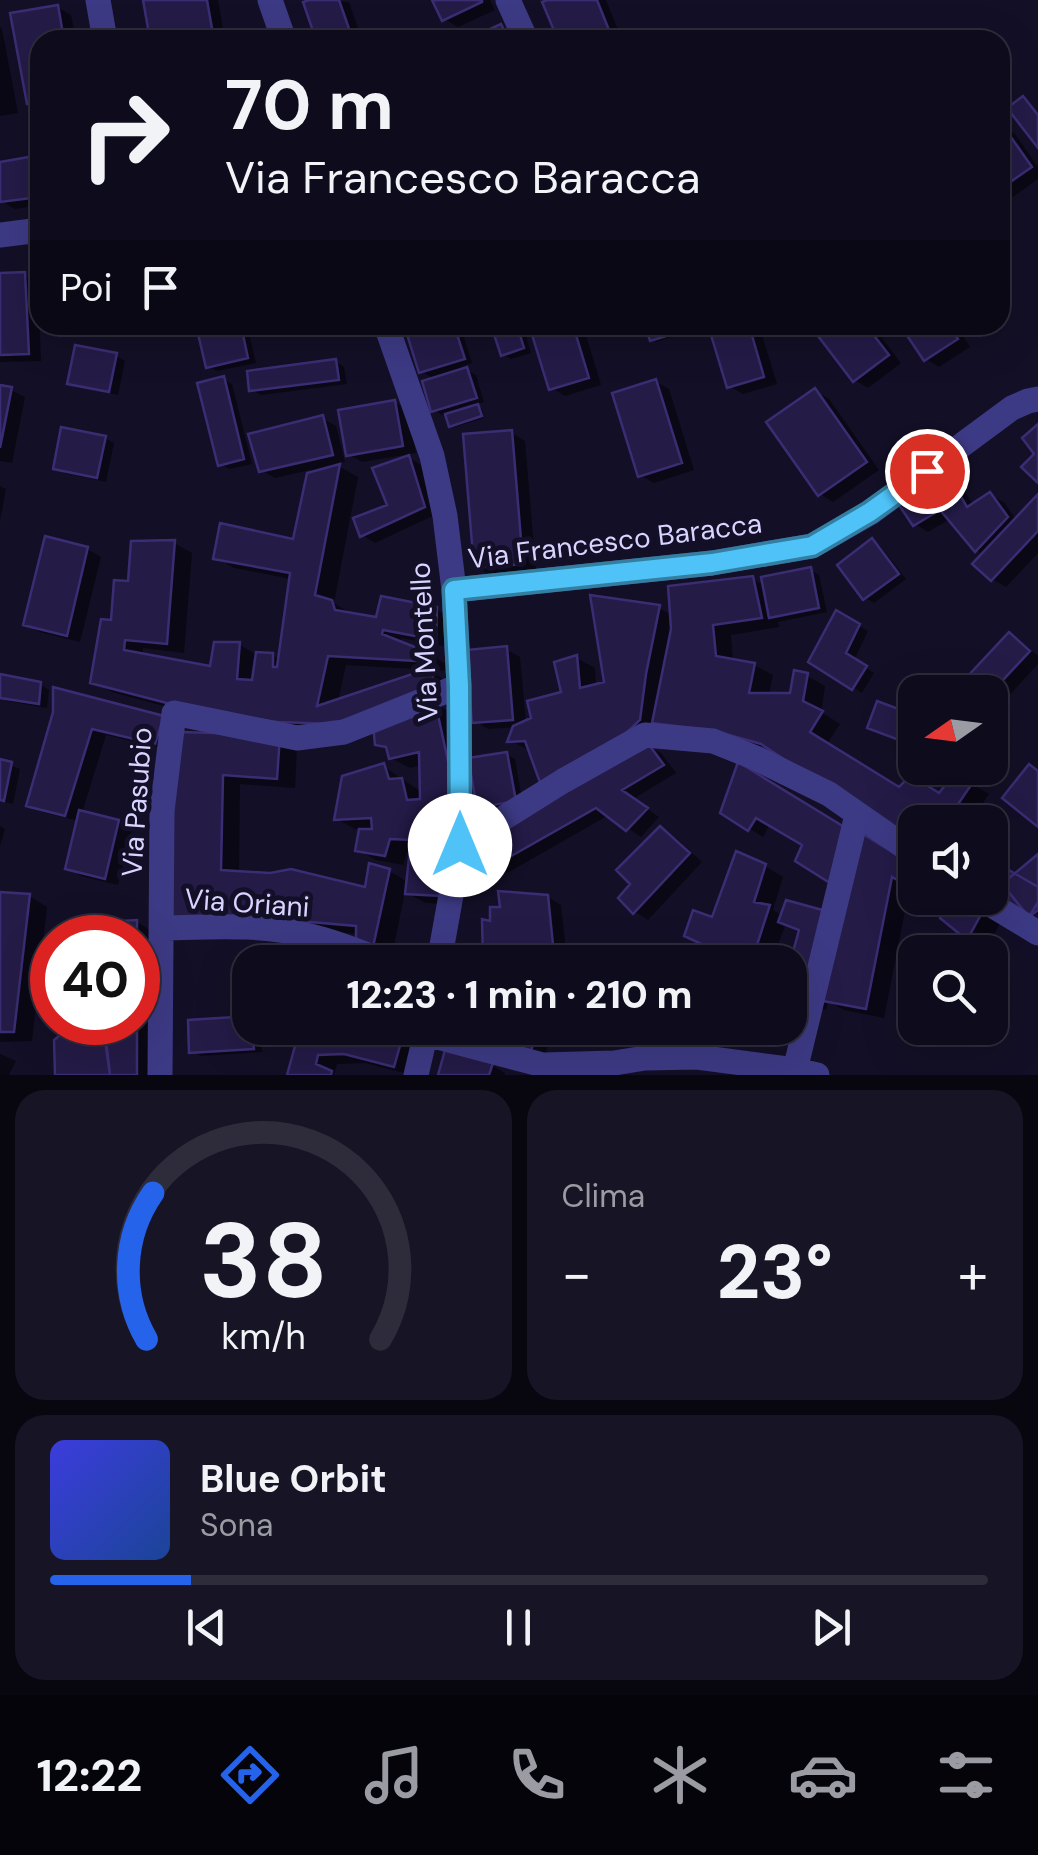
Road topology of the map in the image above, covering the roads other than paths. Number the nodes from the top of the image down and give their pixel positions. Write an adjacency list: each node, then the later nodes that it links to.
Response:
1 (98, 0): 5 (street)
2 (270, 0): 6 (street)
3 (289, 0): 7 (street)
4 (508, 0): 8 (street)
5 (102, 30)
6 (283, 30)
7 (288, 30)
8 (522, 30)
9 (30, 231): 10 (street)
10 (0, 235)
11 (394, 335): 13 (street, Via Montello)
12 (1038, 399): 13 (street, Via Francesco Baracca)
13 (454, 590): 14 (street, Via Montello)
14 (459, 686): 17 (street, Via Montello); 19 (street, Via Pasubio)
15 (857, 815): 16 (street); 17 (street); 25 (street)
16 (898, 843)
17 (460, 845): 22 (street, Via Montello)
18 (1008, 915): 20 (street)
19 (161, 928): 21 (street, Via Oriani); 26 (street, Via Pasubio)
20 (1038, 933)
21 (342, 945)
22 (443, 945)
23 (423, 1045): 27 (street)
24 (473, 1045): 25 (street)
25 (806, 1072)
26 (160, 1075)
27 (416, 1075)

